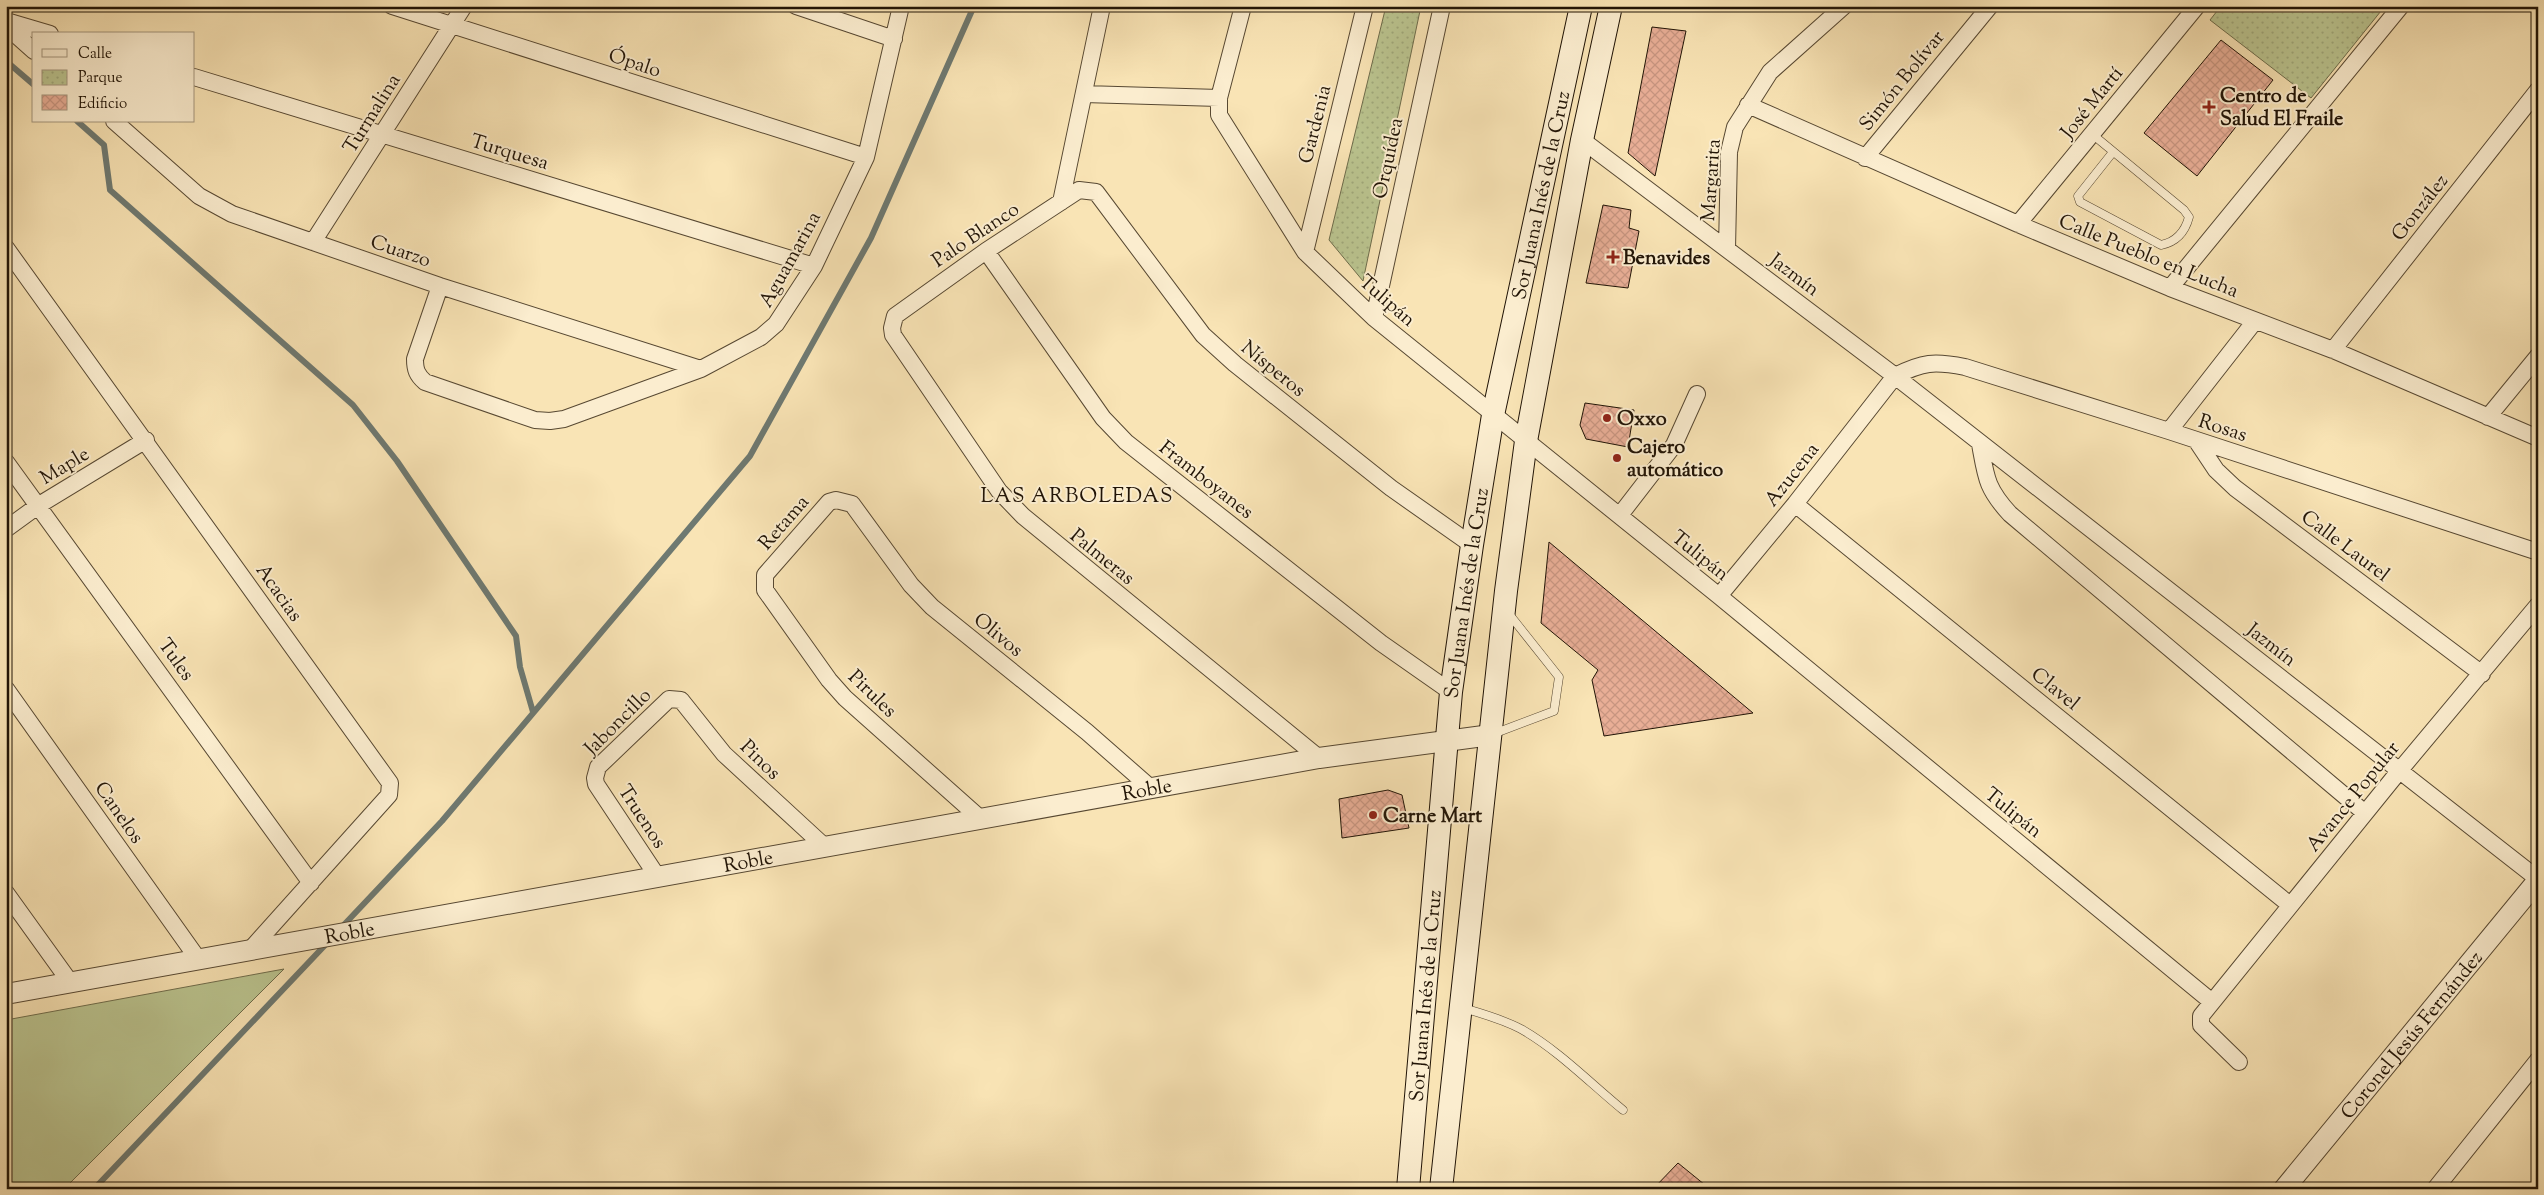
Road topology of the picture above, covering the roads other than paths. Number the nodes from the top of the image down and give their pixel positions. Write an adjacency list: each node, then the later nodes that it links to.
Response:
1 (392, 6): 17 (street, Ópalo)
2 (464, 6): 17 (street, Turmalina)
3 (796, 6): 19 (street)
4 (901, 6): 19 (street, Aguamarina)
5 (1102, 6): 23 (street)
6 (1243, 6): 24 (street)
7 (1365, 6): 41 (street, Gardenia)
8 (1442, 6): 46 (street, Orquídea)
9 (1580, 6): 39 (main road, Sor Juana Inés de la Cruz)
10 (1610, 6): 29 (main road, Sor Juana Inés de la Cruz)
11 (1844, 6): 25 (street, Margarita)
12 (1990, 6): 32 (street, Simón Bolívar)
13 (2197, 6): 27 (street, José Martí)
14 (2401, 6): 45 (street)
15 (6, 21): 18 (street)
16 (6, 26): 20 (street)
17 (451, 26): 28 (street, Turmalina); 31 (street, Ópalo)
18 (43, 32)
19 (894, 39): 31 (street, Aguamarina)
20 (32, 49)
21 (195, 77): 28 (street, Turquesa)
22 (2538, 90): 49 (street, González)
23 (1084, 94): 24 (street); 34 (street)
24 (1219, 98): 41 (street, Tulipán)
25 (1748, 105): 32 (street, Calle Pueblo en Lucha); 38 (street, Margarita)
26 (115, 122): 36 (street, Cuarzo)
27 (2092, 134): 30 (lane); 35 (street, José Martí)
28 (383, 135): 36 (street, Turmalina); 43 (street, Turquesa)
29 (1582, 140): 38 (street, Jazmín); 42 (main road, Sor Juana Inés de la Cruz)
30 (2113, 152): 30 (lane)
31 (866, 156): 43 (street, Aguamarina)
32 (1865, 158): 35 (street, Calle Pueblo en Lucha)
33 (1086, 189): 34 (street, Palo Blanco); 68 (street, Nísperos)
34 (1061, 202): 40 (street, Palo Blanco)
35 (2018, 224): 45 (street, Calle Pueblo en Lucha)
36 (313, 242): 44 (street, Cuarzo)
37 (6, 248): 58 (street, Acacias)
38 (1727, 249): 52 (street, Jazmín)
39 (1528, 250): 42 (main road); 54 (main road, Sor Juana Inés de la Cruz)
40 (986, 251): 48 (street, Palo Blanco); 76 (street, Framboyanes)
41 (1305, 252): 46 (street, Tulipán)
42 (1560, 256): 60 (main road, Sor Juana Inés de la Cruz)
43 (814, 266): 51 (street, Aguamarina)
44 (440, 286): 51 (street, Cuarzo); 51 (street, Aguamarina)
45 (2170, 288): 47 (street, Calle Pueblo en Lucha)
46 (1374, 318): 54 (street, Tulipán)
47 (2255, 321): 49 (street, Calle Pueblo en Lucha); 56 (street)
48 (893, 322): 80 (street, Palmeras)
49 (2333, 350): 55 (street, Calle Pueblo en Lucha)
50 (2538, 356): 55 (street)
51 (701, 369)
52 (1895, 376): 56 (street, Rosas); 61 (street, Jazmín); 64 (street, Azucena)
53 (1697, 394): 66 (street)
54 (1493, 415): 60 (street, Tulipán); 68 (main road, Sor Juana Inés de la Cruz)
55 (2488, 417): 57 (street, Calle Pueblo en Lucha)
56 (2170, 431): 59 (street, Rosas)
57 (2538, 438)
58 (146, 440): 65 (street, Maple); 89 (street, Acacias)
59 (2196, 440): 69 (street, Rosas); 74 (street, Calle Laurel)
60 (1526, 441): 66 (street, Tulipán); 73 (main road, Sor Juana Inés de la Cruz)
61 (1980, 444): 81 (street, Jazmín); 84 (street)
62 (6, 462): 65 (street, Tules)
63 (836, 500): 70 (street, Retama); 83 (street, Olivos)
64 (1795, 504): 71 (street, Azucena); 91 (street, Clavel)
65 (39, 505): 67 (street, Maple); 89 (street, Tules)
66 (1620, 515): 71 (street, Tulipán)
67 (6, 528)
68 (1472, 545): 76 (main road, Sor Juana Inés de la Cruz)
69 (2538, 552)
70 (765, 575): 85 (street, Pirules)
71 (1719, 596): 96 (street, Tulipán)
72 (2538, 605): 74 (street, Avance Popular)
73 (1504, 608): 78 (main road, Sor Juana Inés de la Cruz); 78 (lane)
74 (2482, 674): 81 (street, Avance Popular)
75 (6, 689): 93 (street, Canelos)
76 (1451, 692): 79 (main road, Sor Juana Inés de la Cruz)
77 (674, 698): 82 (street, Jaboncillo); 86 (street, Pinos)
78 (1492, 735): 79 (street, Roble); 97 (main road, Sor Juana Inés de la Cruz)
79 (1447, 740): 80 (street, Roble); 101 (main road, Sor Juana Inés de la Cruz)
80 (1319, 758): 83 (street, Roble)
81 (2400, 770): 84 (street, Avance Popular); 88 (street, Jazmín)
82 (595, 778): 87 (street, Truenos)
83 (1152, 789): 85 (street, Roble)
84 (2365, 813): 91 (street, Avance Popular)
85 (982, 820): 86 (street, Roble)
86 (824, 846): 87 (street, Roble)
87 (657, 876): 92 (street, Roble)
88 (2538, 879): 103 (street, Coronel Jesús Fernández)
89 (311, 883): 92 (street, Acacias)
90 (6, 893): 94 (street)
91 (2290, 905): 96 (street, Avance Popular)
92 (250, 950): 93 (street, Roble)
93 (198, 959): 94 (street, Roble)
94 (70, 982): 95 (street, Roble)
95 (6, 994)
96 (2212, 1002): 99 (street, Avance Popular)
97 (1461, 1008): 100 (lane); 102 (main road, Sor Juana Inés de la Cruz)
98 (2538, 1060): 104 (street)
99 (2239, 1062)
100 (1623, 1110)
101 (1408, 1189)
102 (1441, 1189)
103 (2284, 1189)
104 (2434, 1189)

